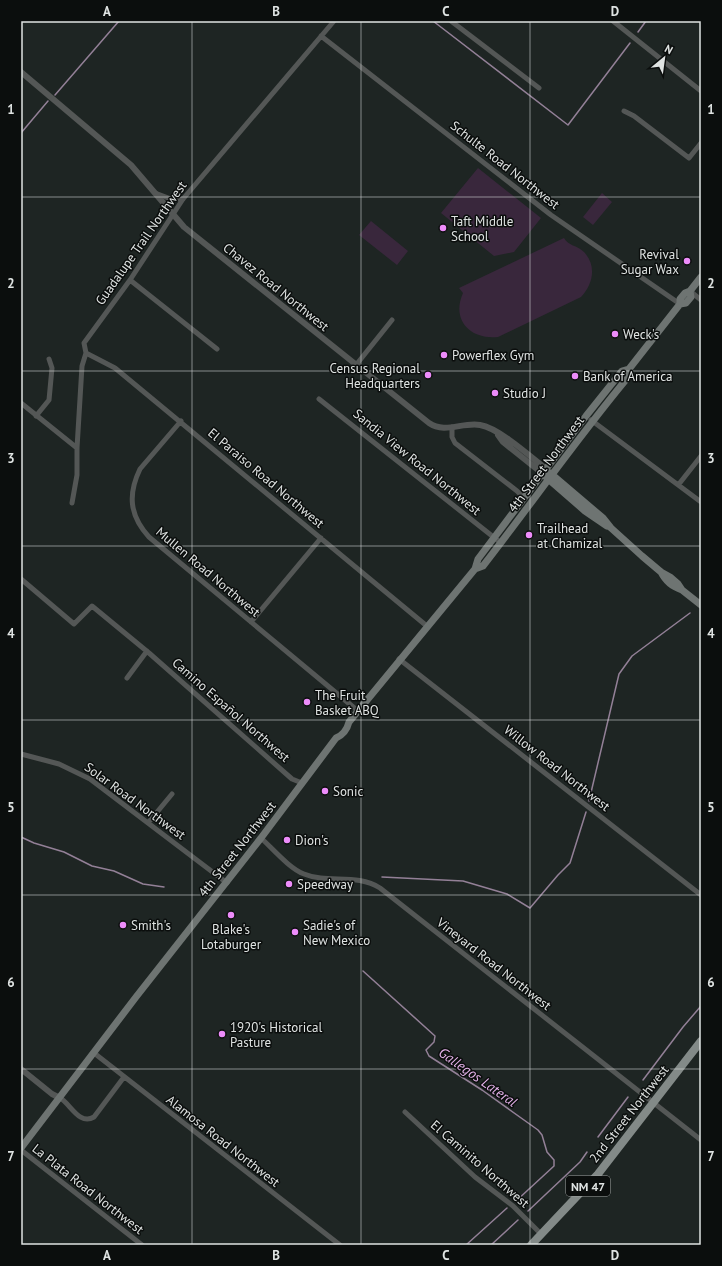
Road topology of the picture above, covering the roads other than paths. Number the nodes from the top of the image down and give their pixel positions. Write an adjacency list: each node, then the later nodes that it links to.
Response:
1 (334, 21): 4 (street, Guadalupe Trail Northwest)
2 (451, 21): 6 (street)
3 (613, 21): 7 (street)
4 (322, 36): 11 (street, Guadalupe Trail Northwest); 17 (street, Schulte Road Northwest)
5 (21, 72): 10 (street, Chavez Road Northwest)
6 (539, 88)
7 (701, 91)
8 (624, 111): 9 (street)
9 (701, 143)
10 (154, 192): 11 (street); 12 (street, Chavez Road Northwest)
11 (183, 199): 12 (street, Guadalupe Trail Northwest)
12 (172, 216): 14 (street, Guadalupe Trail Northwest); 22 (street, Chavez Road Northwest)
13 (701, 277): 15 (main road, 4th Street Northwest)
14 (130, 280): 19 (street); 20 (street, Guadalupe Trail Northwest)
15 (690, 291): 16 (street); 17 (main road, 4th Street Northwest)
16 (701, 300)
17 (680, 304): 23 (main road, 4th Street Northwest)
18 (392, 320): 22 (street)
19 (217, 350)
20 (86, 353): 28 (street, El Paraiso Road Northwest); 31 (street, Guadalupe Trail Northwest)
21 (49, 359): 26 (street)
22 (356, 365): 30 (street, Chavez Road Northwest)
23 (629, 369): 27 (main road, 4th Street Northwest); 29 (main road, 4th Street Northwest)
24 (319, 398): 38 (street, Sandia View Road Northwest)
25 (21, 403): 26 (street)
26 (36, 416): 31 (street)
27 (586, 416): 29 (street); 33 (main road, 4th Street Northwest)
28 (181, 421): 39 (street, El Paraiso Road Northwest); 44 (street, Mullen Road Northwest)
29 (593, 421): 33 (main road, 4th Street Northwest); 34 (street)
30 (452, 427): 33 (street, Chavez Road Northwest); 35 (street)
31 (76, 448): 37 (street, Guadalupe Trail Northwest)
32 (701, 456): 34 (street)
33 (548, 475): 35 (main road, 4th Street Northwest); 40 (main road, 4th Street Northwest); 43 (main road)
34 (679, 484): 36 (street)
35 (522, 502): 38 (main road, 4th Street Northwest)
36 (701, 502)
37 (72, 503)
38 (494, 537): 40 (street, Sandia View Road Northwest); 41 (main road, 4th Street Northwest)
39 (321, 538): 44 (street); 45 (street, El Paraiso Road Northwest)
40 (501, 543): 41 (main road, 4th Street Northwest)
41 (475, 569): 45 (main road, 4th Street Northwest)
42 (21, 579): 46 (street, Camino Español Northwest)
43 (701, 605)
44 (251, 622): 49 (street, Mullen Road Northwest)
45 (428, 626): 47 (main road, 4th Street Northwest)
46 (147, 651): 48 (street); 51 (street, Camino Español Northwest)
47 (399, 659): 49 (main road, 4th Street Northwest); 56 (street, Willow Road Northwest)
48 (127, 678)
49 (358, 711): 51 (main road, 4th Street Northwest)
50 (21, 754): 53 (street, Solar Road Northwest)
51 (302, 783): 54 (main road, 4th Street Northwest)
52 (172, 794): 53 (street)
53 (148, 823): 55 (street, Solar Road Northwest)
54 (261, 838): 55 (main road, 4th Street Northwest); 62 (street, Vineyard Road Northwest)
55 (227, 883): 58 (main road, 4th Street Northwest)
56 (701, 895)
57 (701, 1041): 62 (main road, 2nd Street Northwest / NM 47)
58 (94, 1053): 60 (street, Alamosa Road Northwest); 61 (main road, 4th Street Northwest)
59 (21, 1069): 61 (street)
60 (124, 1077): 61 (street); 68 (street, Alamosa Road Northwest)
61 (60, 1098): 65 (main road, 4th Street Northwest)
62 (653, 1102): 64 (street, Vineyard Road Northwest); 66 (main road, 2nd Street Northwest / NM 47)
63 (405, 1112): 66 (street, El Caminito Northwest)
64 (701, 1140)
65 (21, 1149): 67 (street, La Plata Road Northwest)
66 (540, 1233): 69 (main road, 2nd Street Northwest / NM 47); 70 (main road, 2nd Street Northwest / NM 47)
67 (142, 1245)
68 (340, 1245)
69 (524, 1245)
70 (531, 1245)

